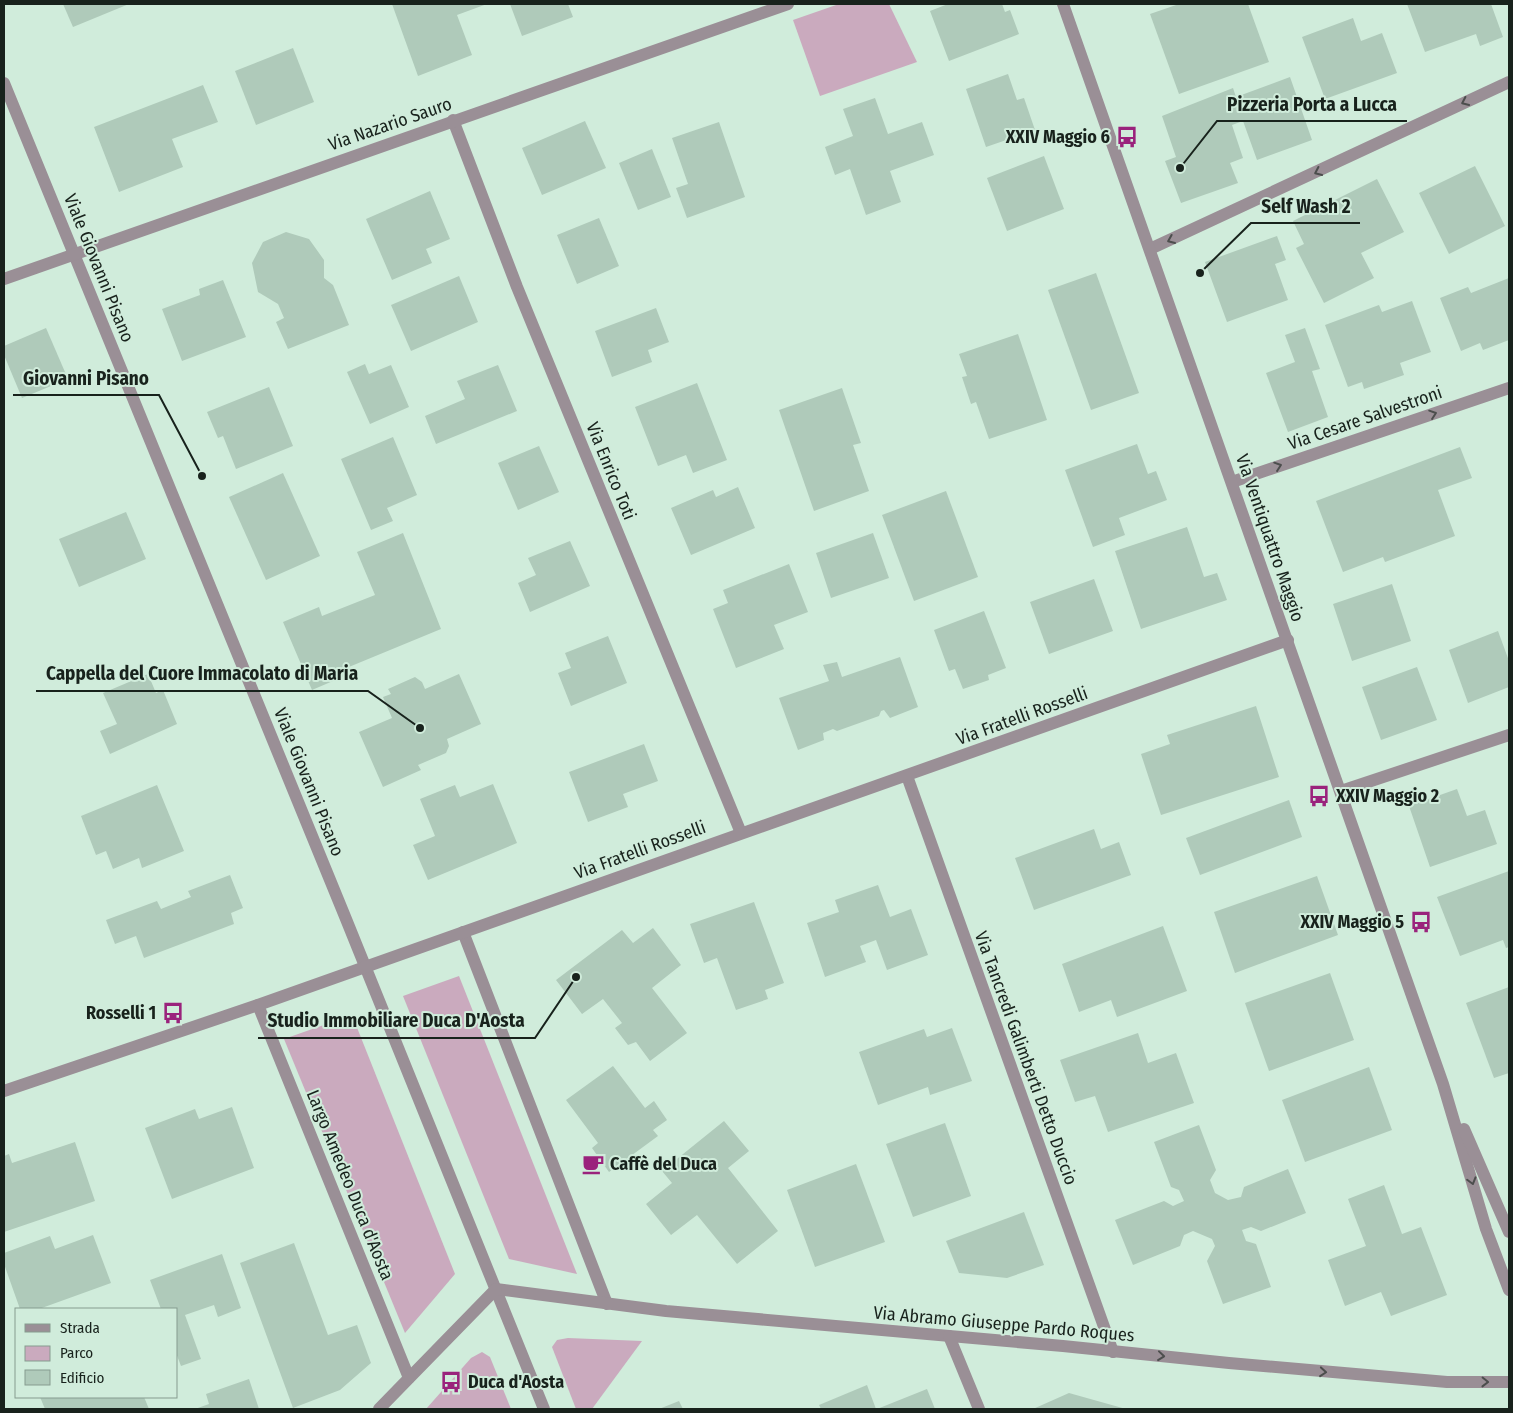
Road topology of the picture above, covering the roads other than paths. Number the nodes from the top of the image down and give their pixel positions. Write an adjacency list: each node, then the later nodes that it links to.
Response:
1 (788, 4): 5 (street, Via Nazario Sauro)
2 (1063, 4): 6 (street, Via Ventiquattro Maggio)
3 (1509, 82): 6 (street, one-way to 6)
4 (4, 83): 7 (street, Viale Giovanni Pisano)
5 (453, 120): 7 (street, Via Nazario Sauro); 15 (street, Via Enrico Toti)
6 (1150, 249): 10 (street, Via Ventiquattro Maggio)
7 (74, 254): 8 (street, Via Nazario Sauro); 17 (street, Viale Giovanni Pisano)
8 (4, 278)
9 (1509, 388): 10 (street, Via Cesare Salvestroni, one-way to 9)
10 (1232, 482): 11 (street, Via Ventiquattro Maggio)
11 (1288, 640): 13 (street, Via Fratelli Rosselli); 14 (street, Via Ventiquattro Maggio)
12 (1509, 735): 14 (street)
13 (907, 776): 15 (street, Via Fratelli Rosselli); 26 (street, Via Tancredi Galimberti Detto Duccio)
14 (1341, 791): 19 (street, Via Ventiquattro Maggio)
15 (741, 833): 16 (street, Via Fratelli Rosselli)
16 (462, 932): 17 (street, Via Fratelli Rosselli); 24 (street)
17 (365, 967): 18 (street, Via Fratelli Rosselli); 22 (street)
18 (258, 1005): 20 (street, Via Fratelli Rosselli); 27 (street, Largo Amedeo Duca d'Aosta)
19 (1444, 1084): 21 (street, Via Ventiquattro Maggio); 23 (street, Via Ventiquattro Maggio, one-way to 23)
20 (4, 1091)
21 (1509, 1232)
22 (496, 1290): 24 (street, Via Abramo Giuseppe Pardo Roques); 27 (street); 30 (street)
23 (1509, 1290)
24 (607, 1304): 25 (street, Via Abramo Giuseppe Pardo Roques)
25 (948, 1336): 26 (street, Via Abramo Giuseppe Pardo Roques); 31 (street)
26 (1113, 1352): 28 (street, Via Abramo Giuseppe Pardo Roques, one-way to 28)
27 (409, 1378): 29 (street)
28 (1509, 1382)
29 (380, 1409)
30 (544, 1409)
31 (979, 1409)

